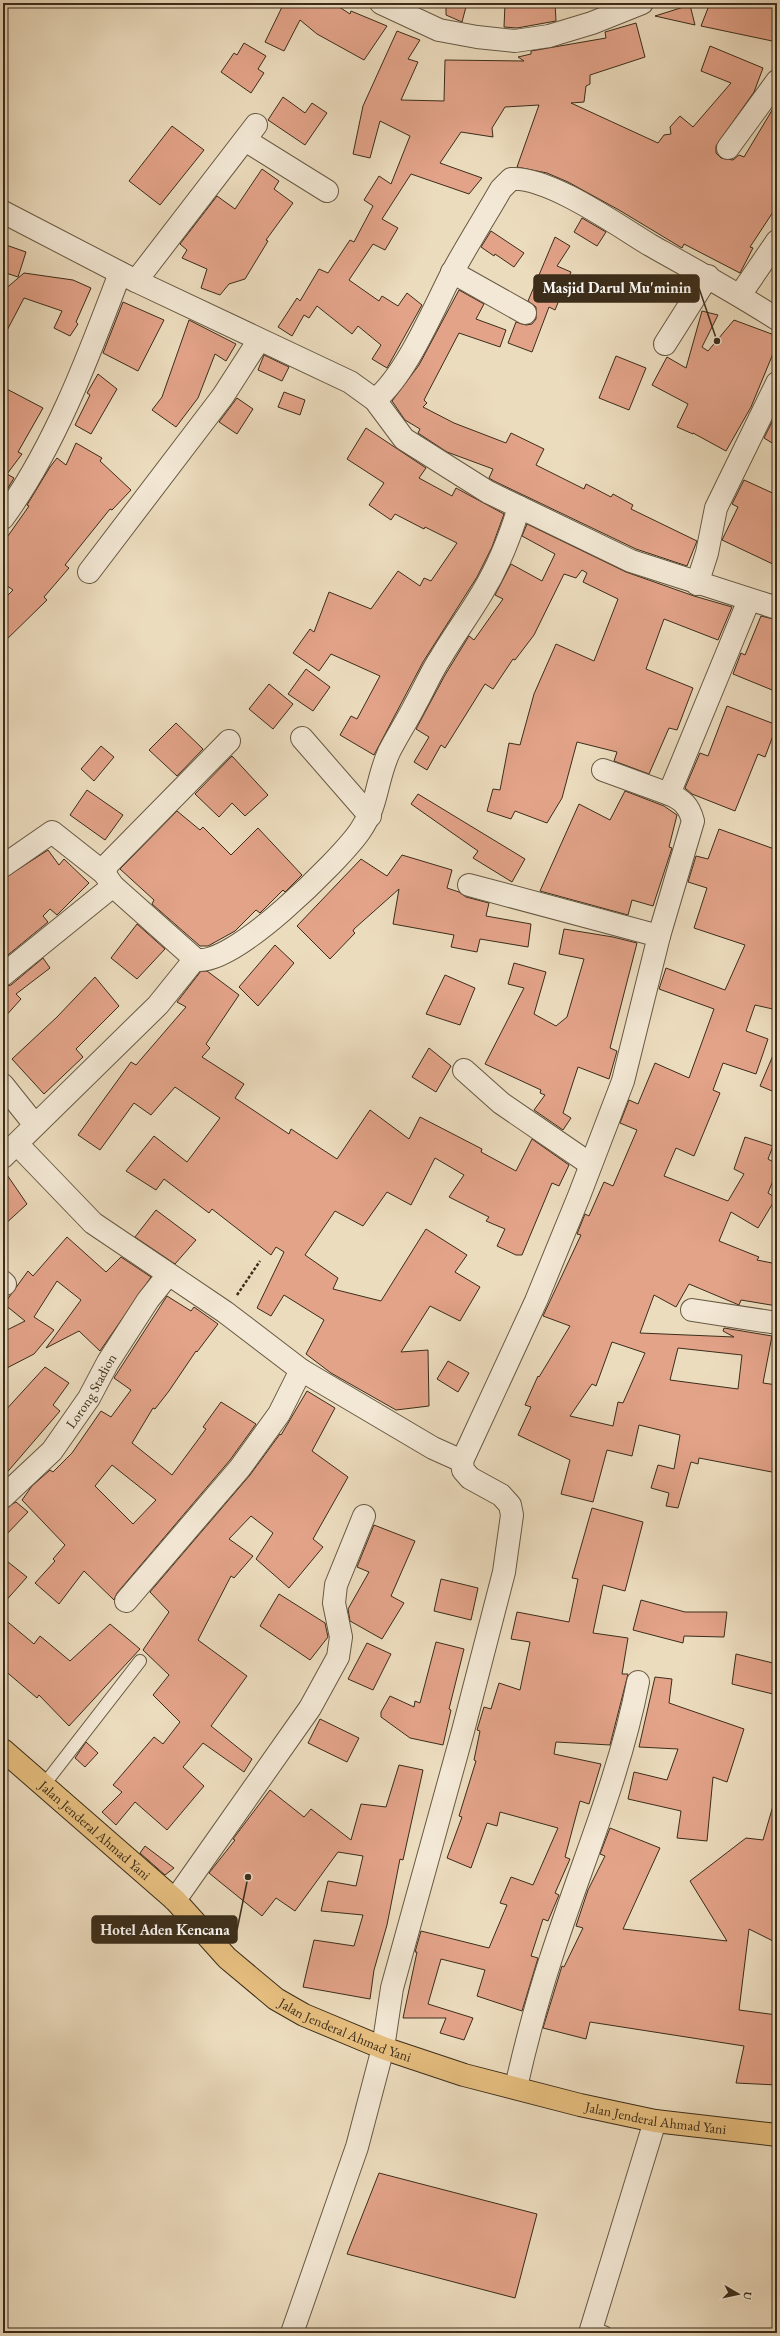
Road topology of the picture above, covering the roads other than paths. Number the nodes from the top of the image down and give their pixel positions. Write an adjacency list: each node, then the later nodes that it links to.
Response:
1 (381, 3): 2 (street)
2 (642, 3)
3 (777, 81): 4 (street)
4 (728, 148)
5 (327, 191): 10 (street)
6 (3, 212): 10 (street)
7 (777, 241): 11 (street)
8 (452, 272): 9 (street); 12 (street); 17 (street)
9 (708, 276): 11 (street); 15 (street)
10 (128, 277): 14 (street); 19 (street)
11 (740, 295): 13 (street)
12 (525, 313)
13 (777, 319)
14 (260, 340): 17 (street); 20 (street)
15 (665, 344)
16 (777, 383): 21 (street)
17 (375, 400): 18 (street)
18 (519, 507): 21 (street); 28 (street)
19 (3, 518)
20 (89, 572)
21 (697, 584): 22 (street)
22 (749, 600): 23 (street); 27 (street)
23 (777, 608)
24 (302, 738): 28 (street)
25 (229, 741): 30 (street)
26 (603, 770): 27 (street)
27 (669, 794): 32 (street)
28 (370, 816): 33 (street)
29 (3, 866): 30 (street)
30 (108, 880): 33 (street); 34 (street)
31 (469, 885): 32 (street)
32 (659, 936): 39 (street)
33 (195, 959): 37 (street)
34 (3, 975)
35 (464, 1070): 39 (street)
36 (3, 1085): 37 (street)
37 (35, 1125): 38 (street)
38 (10, 1151): 40 (street)
39 (590, 1164): 44 (street)
40 (168, 1274): 43 (street); 45 (street, Lorong Stadion)
41 (692, 1310): 42 (street)
42 (777, 1323)
43 (302, 1370): 44 (street); 47 (street)
44 (462, 1461): 53 (street)
45 (3, 1497)
46 (364, 1516): 52 (street)
47 (126, 1601)
48 (140, 1661): 51 (lane)
49 (638, 1682): 54 (street)
50 (6, 1758): 51 (highway, Jalan Jenderal Ahmad Yani)
51 (43, 1786): 52 (highway, Jalan Jenderal Ahmad Yani)
52 (175, 1900): 53 (highway, Jalan Jenderal Ahmad Yani)
53 (383, 2048): 54 (highway, Jalan Jenderal Ahmad Yani); 58 (street)
54 (516, 2087): 55 (highway, Jalan Jenderal Ahmad Yani)
55 (655, 2121): 56 (highway, Jalan Jenderal Ahmad Yani); 57 (street)
56 (777, 2135)
57 (596, 2331)
58 (292, 2333)

